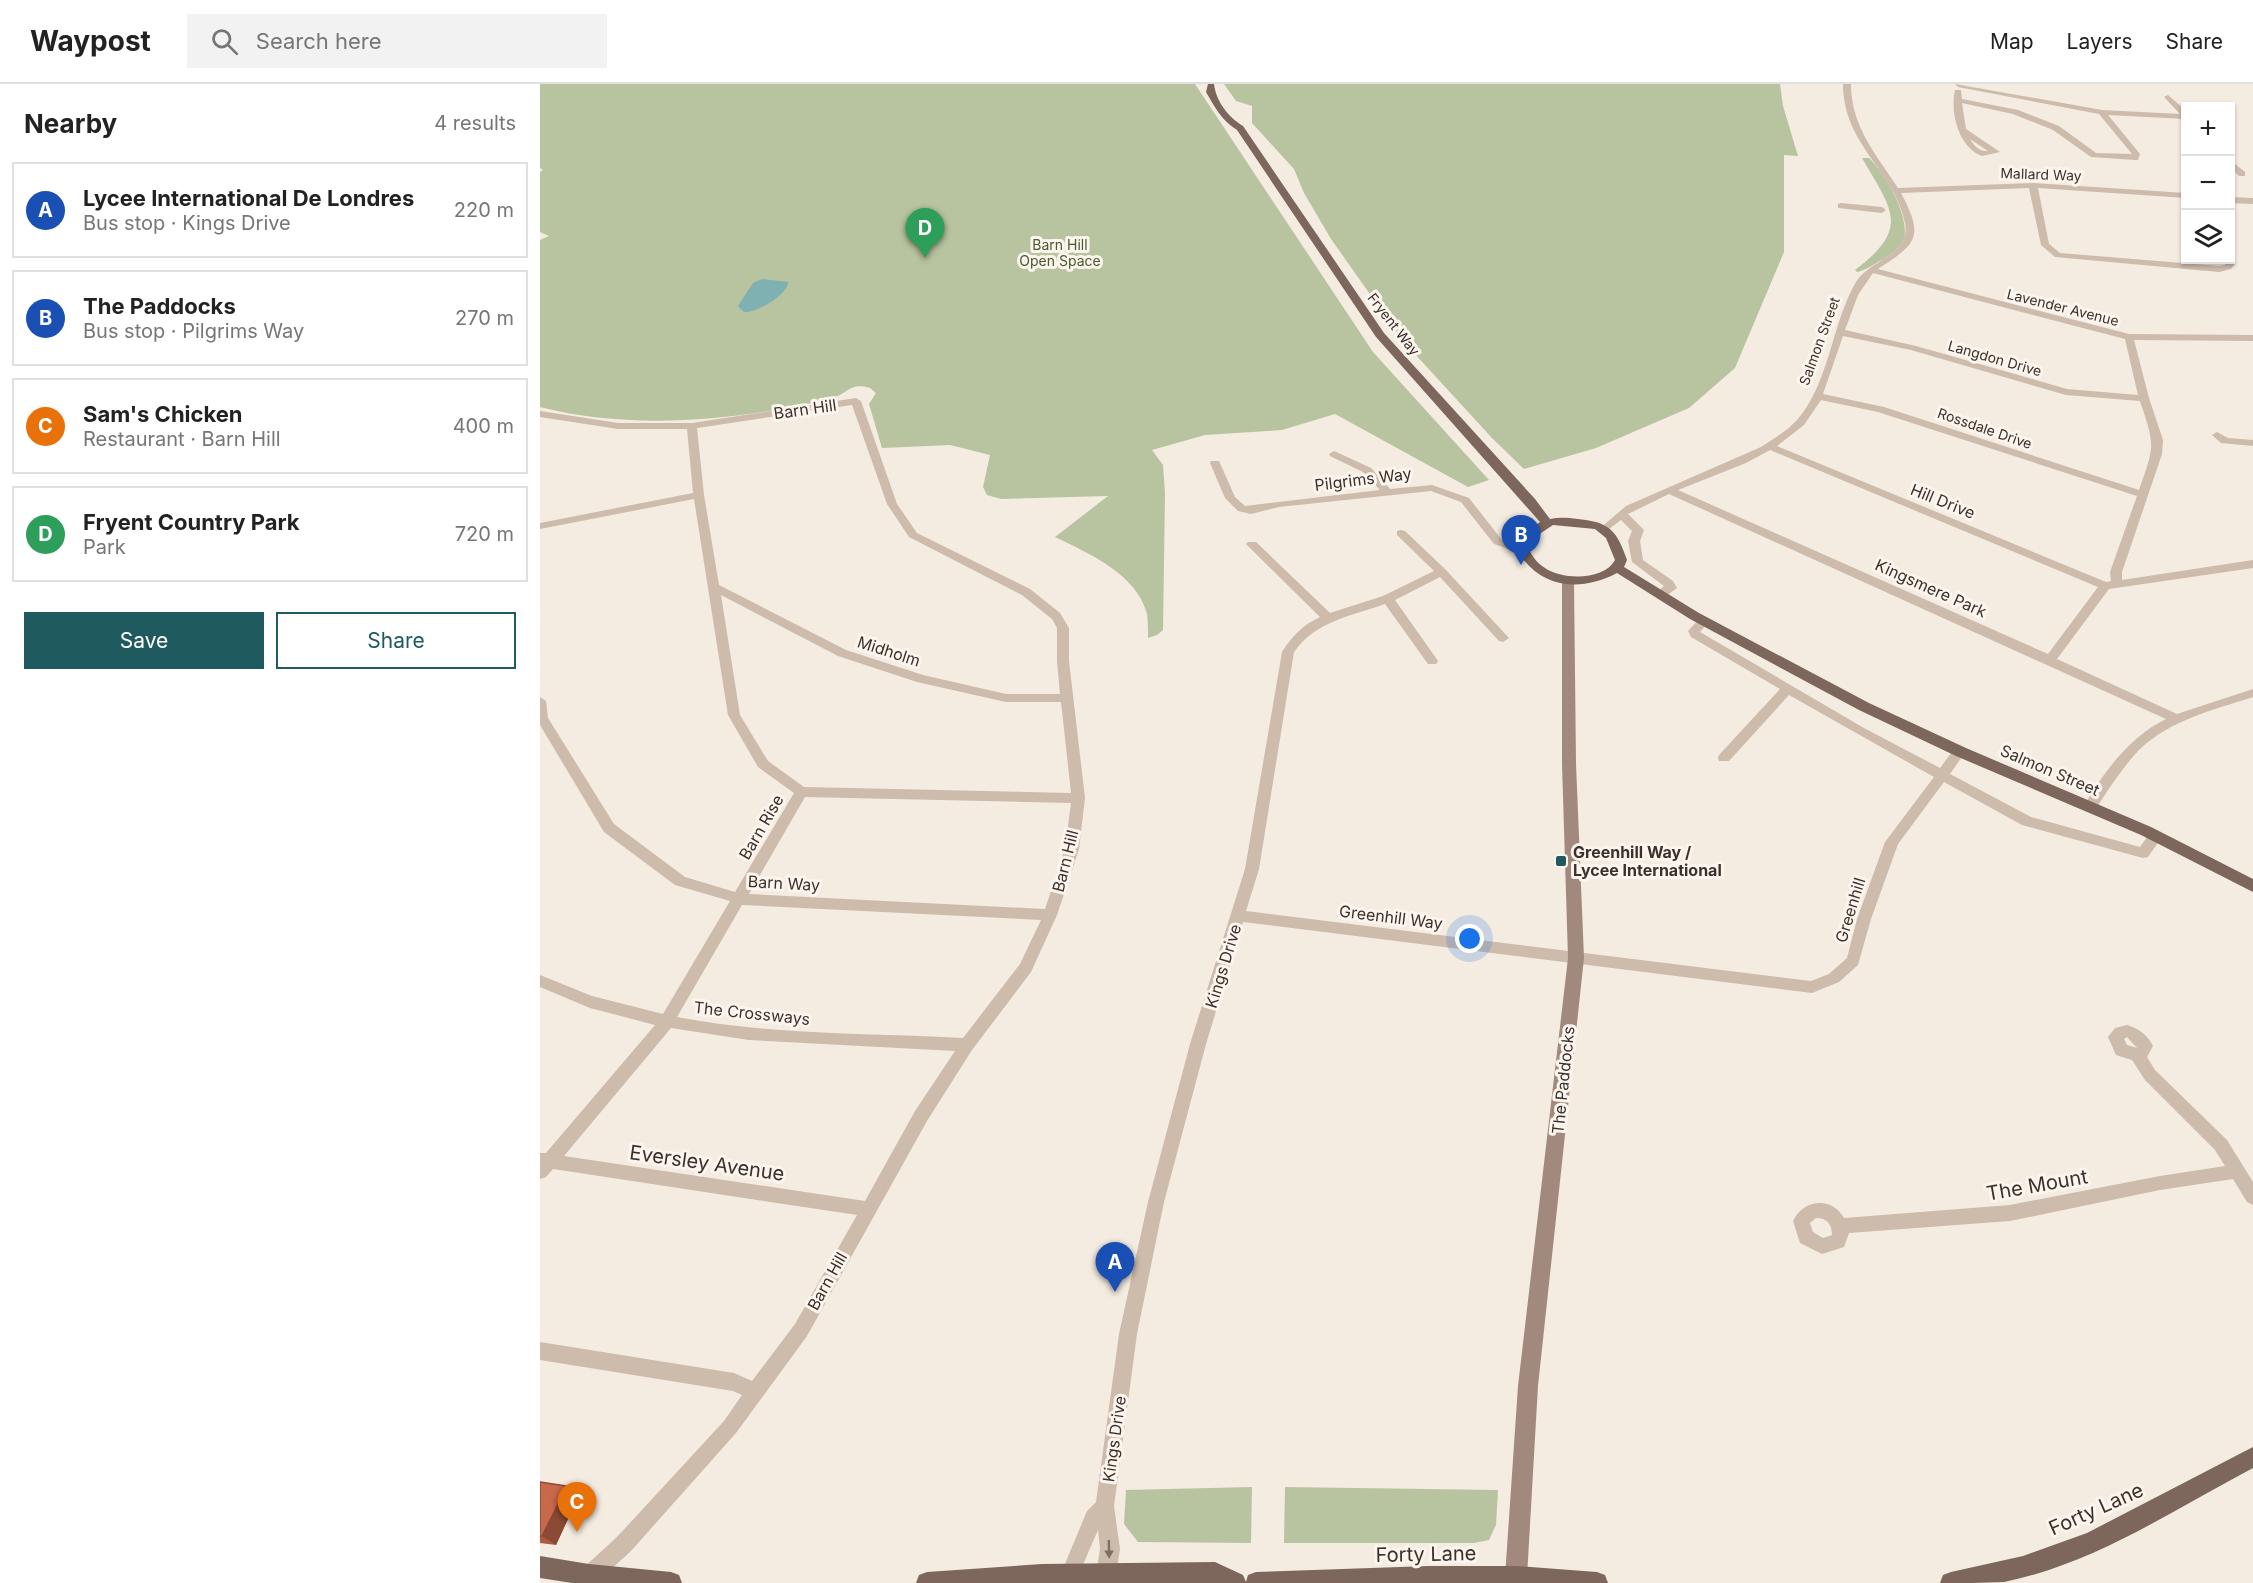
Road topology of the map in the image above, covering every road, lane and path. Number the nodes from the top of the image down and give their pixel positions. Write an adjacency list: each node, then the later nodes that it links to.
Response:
1 (1847, 84): 13 (street, Salmon Street)
2 (1958, 84): 5 (street); 7 (street)
3 (1210, 85): 39 (main road, Fryent Way)
4 (2168, 98): 6 (street)
5 (1957, 100): 7 (street); 9 (street)
6 (2181, 111)
7 (2102, 112): 8 (street)
8 (2181, 116)
9 (1963, 131)
10 (2235, 167): 11 (street)
11 (2242, 174)
12 (2033, 185): 13 (street, Mallard Way); 14 (street, Mallard Way); 19 (street)
13 (1894, 191): 20 (street, Salmon Street)
14 (2181, 196)
15 (2235, 200): 16 (street)
16 (2253, 201)
17 (1841, 206): 18 (street)
18 (1882, 210)
19 (2231, 264)
20 (1871, 270): 21 (street, Salmon Street); 22 (street, Lavender Avenue)
21 (1840, 332): 25 (street, Salmon Street); 26 (street, Langdon Drive)
22 (2129, 338): 23 (street, Lavender Avenue); 26 (street)
23 (2250, 338): 24 (street)
24 (2253, 349)
25 (1817, 396): 31 (street, Salmon Street); 36 (street, Rossdale Drive)
26 (2144, 398): 36 (street)
27 (540, 414): 28 (street, Barn Hill)
28 (692, 426): 37 (street, Barn Rise); 60 (street, Barn Hill)
29 (2217, 435): 30 (street)
30 (2253, 443)
31 (1769, 446): 34 (street, Salmon Street); 49 (street, Hill Drive)
32 (1334, 454): 35 (street)
33 (1215, 463): 35 (street, Pilgrims Way)
34 (1671, 491): 38 (street, Salmon Street); 57 (street, Kingsmere Park)
35 (1387, 492): 44 (street, Pilgrims Way)
36 (2142, 494): 49 (street)
37 (699, 495): 40 (street); 50 (street, Barn Rise)
38 (1621, 514): 41 (street, Salmon Street); 51 (street)
39 (1546, 522): 41 (main road); 44 (main road)
40 (540, 526)
41 (1605, 529): 46 (main road)
42 (1401, 533): 47 (street)
43 (1252, 544): 53 (street)
44 (1523, 550): 48 (main road)
45 (2253, 564): 49 (street)
46 (1617, 568): 48 (main road); 51 (main road, Salmon Street)
47 (1441, 572): 52 (street, Kings Drive); 55 (street)
48 (1568, 582): 75 (street, The Paddocks)
49 (2111, 585): 57 (street)
50 (714, 587): 60 (street, Midholm); 67 (street, Barn Rise)
51 (1661, 594): 54 (main road, Salmon Street)
52 (1388, 599): 53 (street, Kings Drive); 56 (street)
53 (1328, 618): 74 (street, Kings Drive)
54 (1704, 621): 58 (street); 64 (main road, Salmon Street)
55 (1503, 638)
56 (1432, 660)
57 (2050, 660): 63 (street, Kingsmere Park)
58 (1787, 688): 65 (street); 66 (street)
59 (2253, 693): 63 (street)
60 (1067, 698): 68 (street, Barn Hill)
61 (540, 701): 62 (street, Barn Way)
62 (541, 718): 72 (street, Barn Way)
63 (2176, 719): 69 (street)
64 (1960, 751): 66 (street, Greenhill); 69 (main road, Salmon Street)
65 (1724, 758)
66 (1944, 776): 70 (street); 75 (street, Greenhill)
67 (801, 792): 68 (street); 72 (street, Barn Rise)
68 (1078, 798): 73 (street, Barn Hill)
69 (2090, 807): 70 (main road, Salmon Street)
70 (2155, 837): 71 (main road, Salmon Street)
71 (2253, 886)
72 (740, 899): 73 (street, Barn Way); 77 (street, Barn Rise)
73 (1050, 915): 78 (street, Barn Hill)
74 (1237, 916): 75 (street, Greenhill Way); 88 (street, Kings Drive)
75 (1576, 958): 90 (street, The Paddocks)
76 (540, 981): 77 (street, The Crossways)
77 (666, 1023): 78 (street, The Crossways); 80 (street, Barn Rise)
78 (967, 1045): 83 (street, Barn Hill)
79 (2137, 1055): 81 (street)
80 (543, 1165): 83 (street, Eversley Avenue)
81 (2238, 1172): 82 (street); 84 (street, The Mount)
82 (2253, 1197)
83 (869, 1209): 86 (street, Barn Hill)
84 (1841, 1226)
85 (540, 1351): 86 (street)
86 (755, 1392): 91 (street, Barn Hill)
87 (2253, 1457): 99 (main road, Forty Lane)
88 (1105, 1506): 92 (street); 93 (street, one-way to 93)
89 (540, 1567): 91 (main road)
90 (1516, 1577): 97 (main road, Forty Lane); 98 (main road, Forty Lane)
91 (584, 1579): 94 (main road)
92 (1067, 1579): 93 (main road); 95 (main road)
93 (1106, 1579): 96 (main road)
94 (671, 1583)
95 (927, 1583)
96 (1235, 1583)
97 (1256, 1583)
98 (1597, 1583)
99 (1951, 1583)

